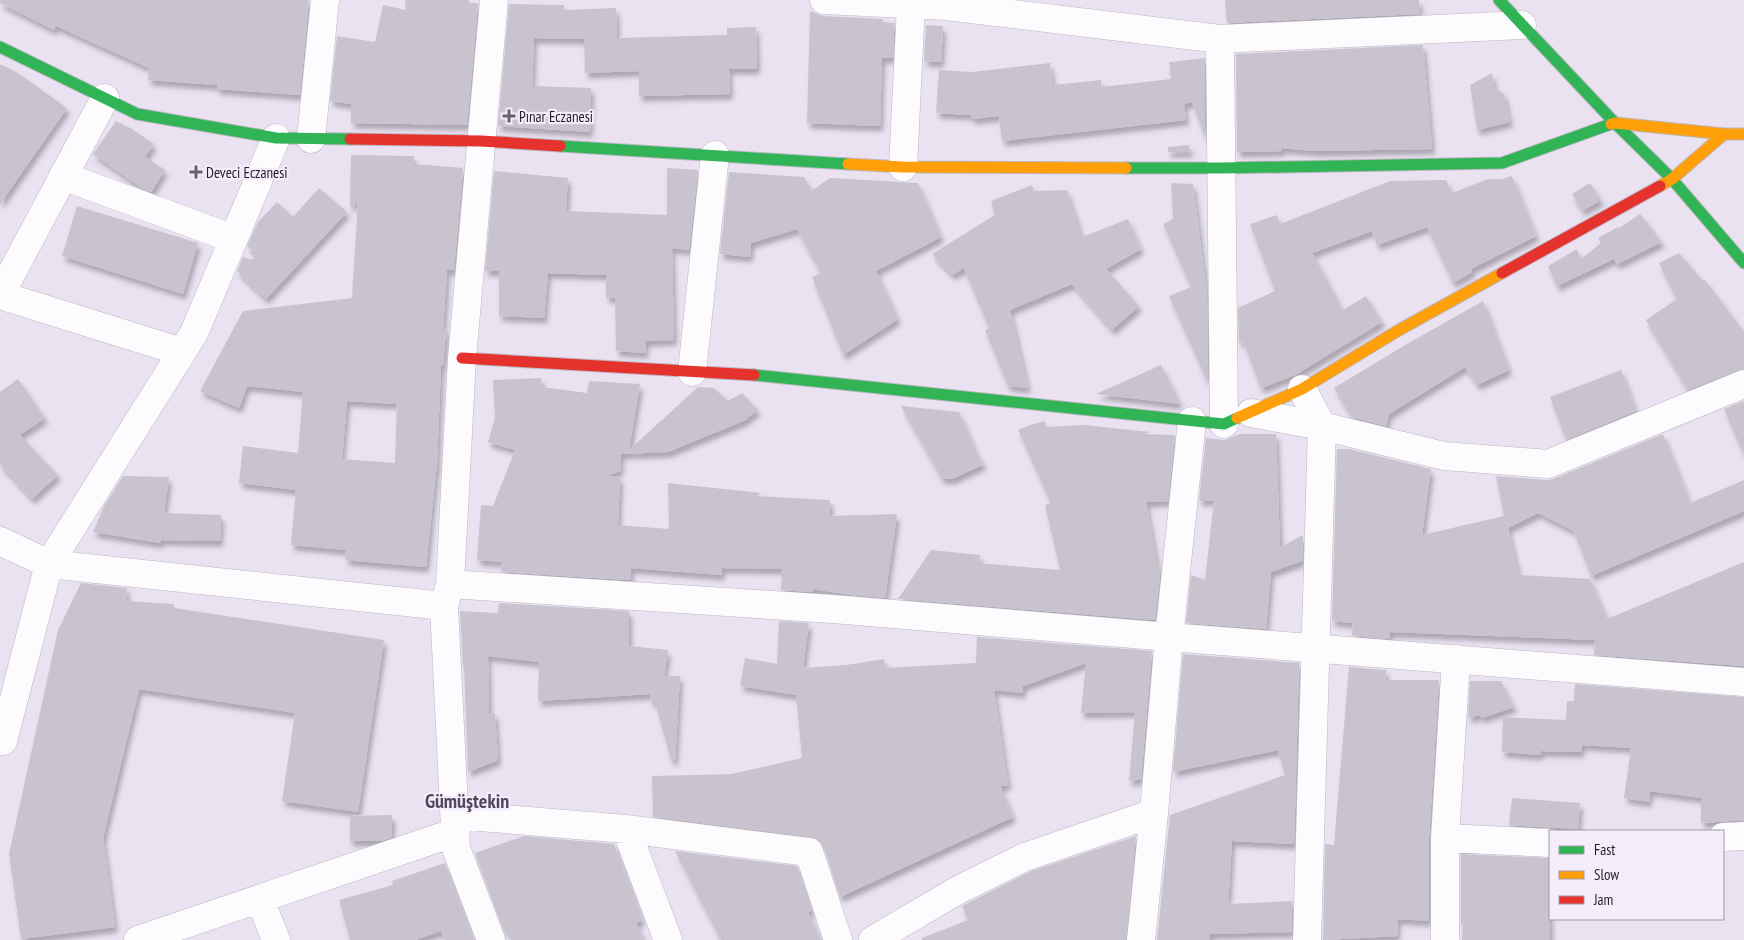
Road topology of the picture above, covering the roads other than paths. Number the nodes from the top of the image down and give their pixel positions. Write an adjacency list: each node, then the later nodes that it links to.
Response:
1 (325, 0): 15 (street)
2 (494, 0): 16 (street)
3 (824, 0): 5 (street)
4 (1499, 0): 7 (street)
5 (881, 2): 6 (street)
6 (911, 5): 8 (street); 18 (street)
7 (1522, 25): 8 (street); 11 (street)
8 (1220, 39): 19 (street)
9 (0, 47): 10 (street)
10 (105, 98): 14 (street); 20 (street)
11 (1615, 123): 12 (street); 19 (street); 21 (street)
12 (1724, 134): 13 (street); 21 (street)
13 (1744, 134)
14 (276, 138): 15 (street); 22 (street)
15 (311, 139): 16 (street)
16 (481, 140): 17 (street); 26 (street)
17 (715, 155): 18 (street); 27 (street)
18 (903, 167): 19 (street)
19 (1223, 168): 32 (street)
20 (63, 176): 22 (street); 24 (street)
21 (1672, 179): 23 (street); 29 (street)
22 (234, 239): 25 (street)
23 (1744, 263)
24 (0, 295): 25 (street)
25 (182, 352): 35 (street)
26 (462, 358): 27 (street); 36 (street)
27 (692, 372): 31 (street)
28 (1744, 384): 33 (street)
29 (1302, 389): 30 (street); 33 (street)
30 (1251, 413): 32 (street); 33 (street)
31 (1192, 421): 32 (street); 37 (street)
32 (1224, 424)
33 (1322, 426): 38 (street)
34 (0, 542): 35 (street)
35 (49, 564): 36 (street); 41 (street)
36 (447, 595): 37 (street); 43 (street)
37 (1169, 638): 38 (street); 42 (street)
38 (1315, 648): 39 (street); 57 (street)
39 (1456, 659): 40 (street); 47 (street)
40 (1744, 682)
41 (1, 748)
42 (1154, 813): 55 (street); 56 (street)
43 (455, 824): 44 (street); 49 (street); 52 (street)
44 (626, 829): 53 (street); 54 (street)
45 (1744, 836): 46 (street)
46 (1724, 837)
47 (1445, 838): 48 (street); 58 (street)
48 (1549, 843)
49 (260, 899): 50 (street); 51 (street)
50 (138, 940)
51 (276, 940)
52 (491, 940)
53 (668, 940)
54 (838, 940)
55 (873, 940)
56 (1141, 940)
57 (1307, 940)
58 (1446, 940)

